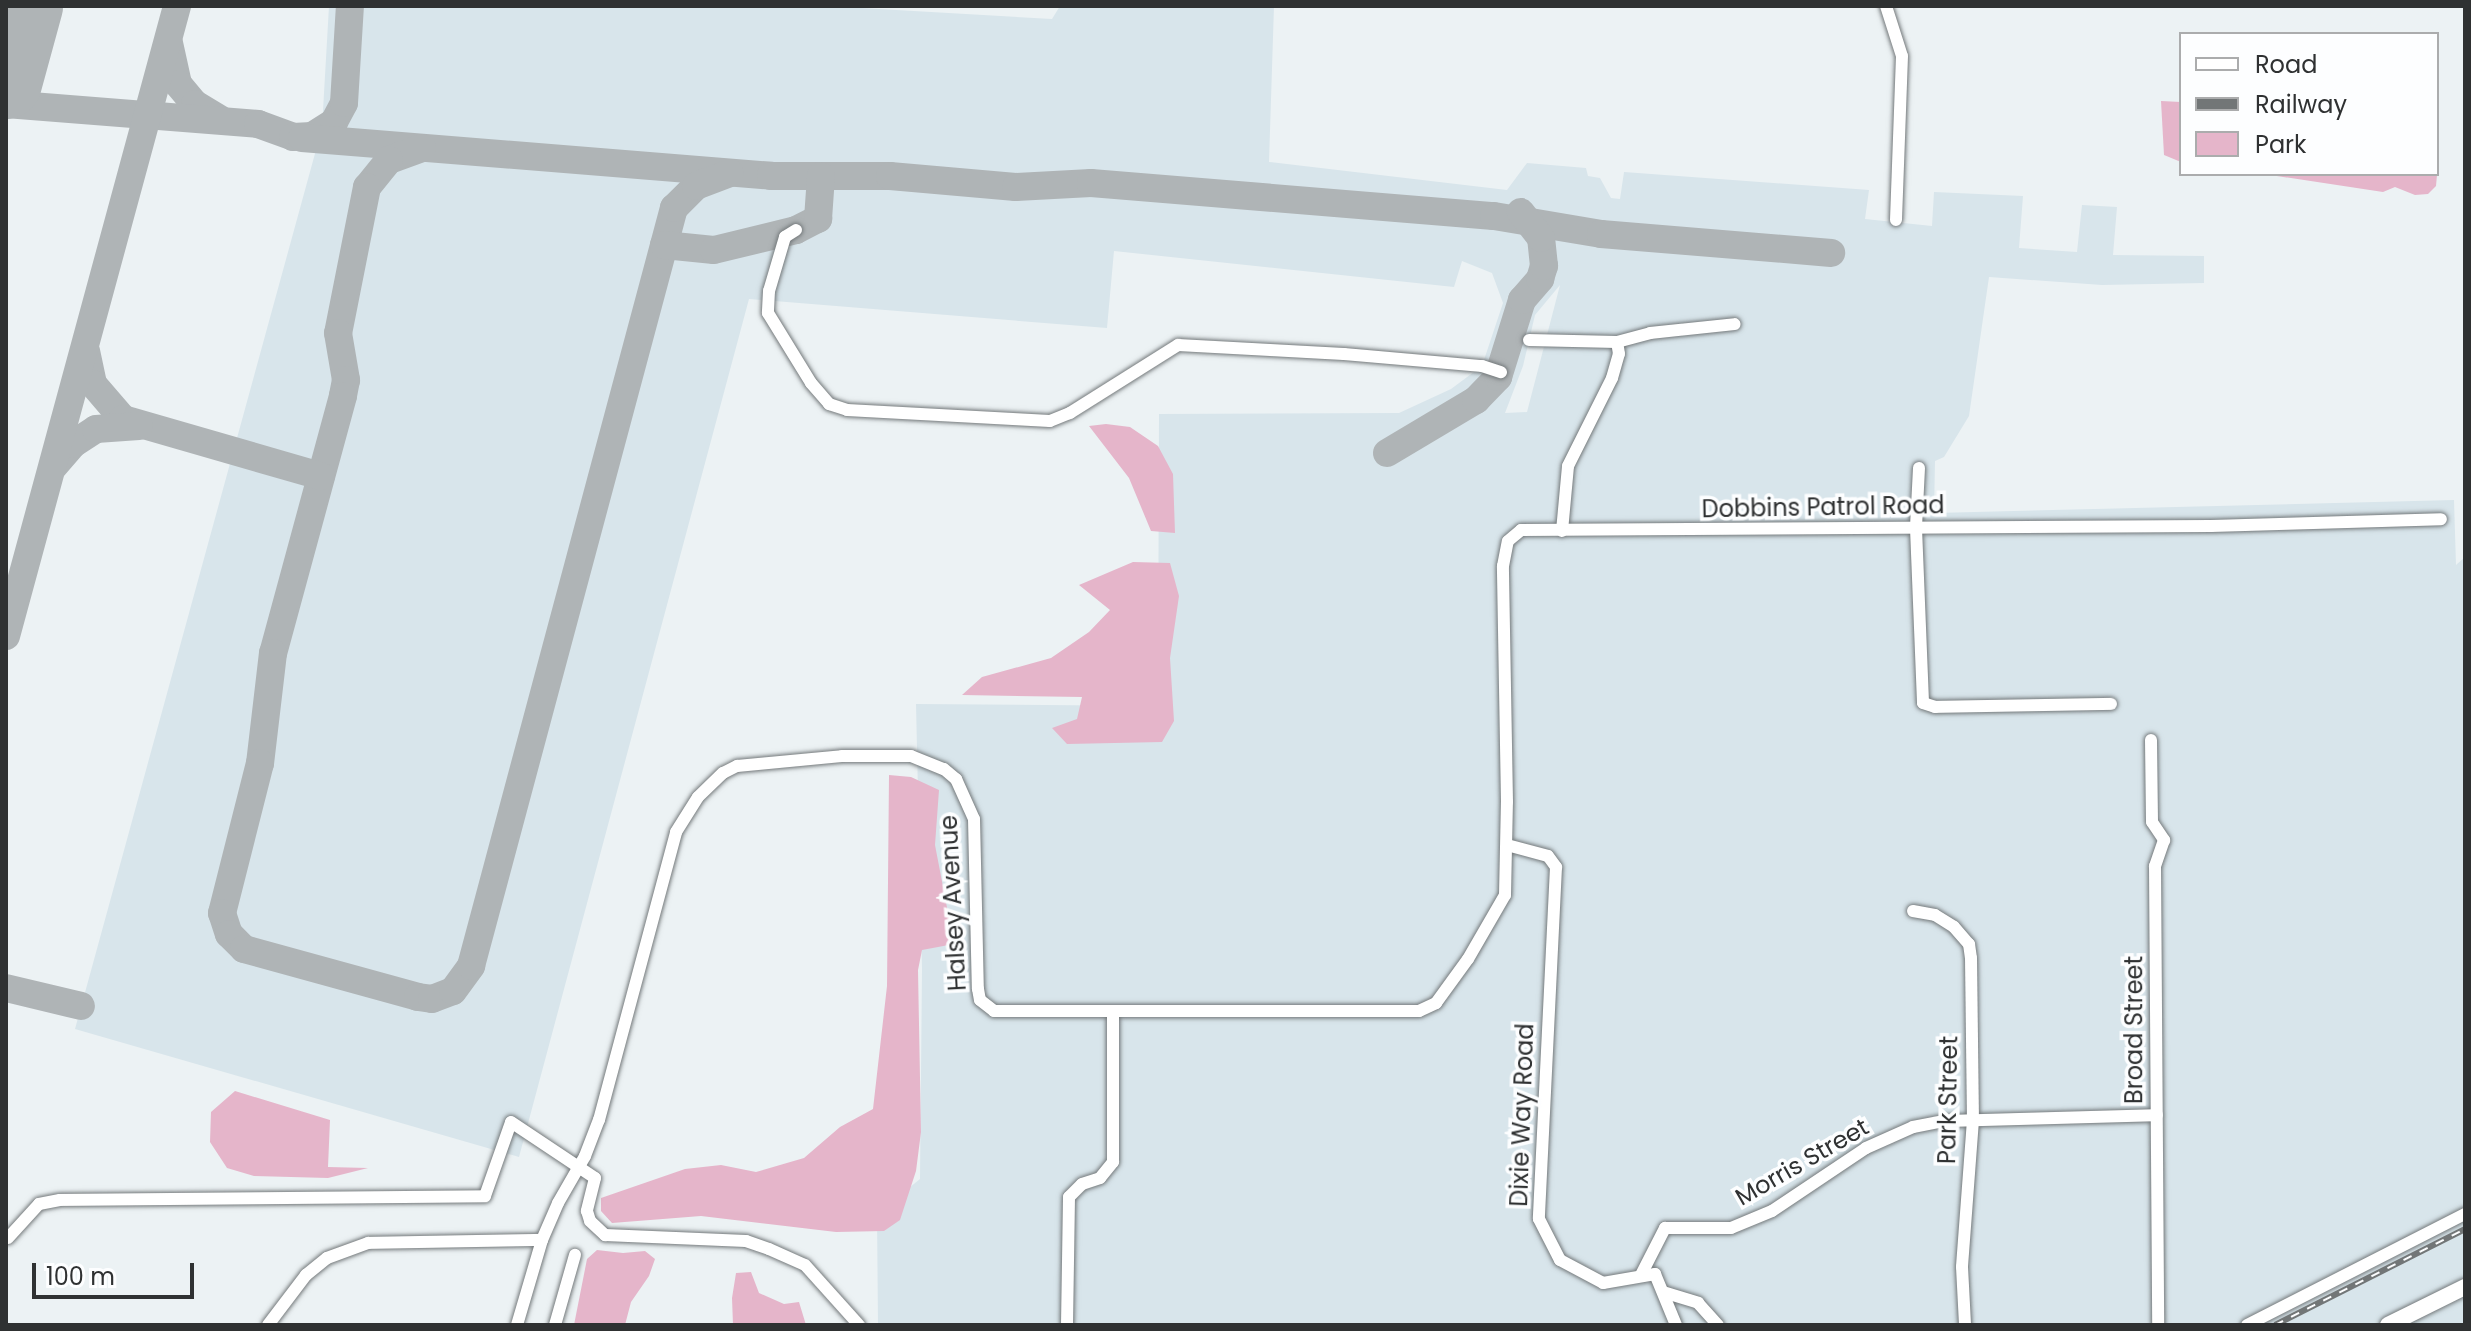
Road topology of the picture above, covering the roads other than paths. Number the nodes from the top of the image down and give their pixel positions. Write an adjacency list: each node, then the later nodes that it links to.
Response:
1 (1886, 6): 2 (street)
2 (1896, 220)
3 (796, 230): 7 (street)
4 (1735, 324): 6 (street)
5 (1529, 340): 6 (street)
6 (1617, 342): 12 (street)
7 (1501, 372)
8 (1919, 468): 10 (street)
9 (2441, 519): 10 (street, Dobbins Patrol Road)
10 (1916, 528): 12 (street, Dobbins Patrol Road); 13 (street)
11 (1521, 530): 12 (street, Dobbins Patrol Road); 15 (street, Halsey Avenue)
12 (1562, 531)
13 (2111, 704)
14 (2151, 740): 18 (street, Broad Street)
15 (1507, 845): 17 (street, Halsey Avenue); 25 (street, Dixie Way Road)
16 (1913, 911): 19 (street, Park Street)
17 (1113, 1013): 20 (street, Halsey Avenue); 32 (street)
18 (2157, 1115): 19 (street, Morris Street); 36 (street, Broad Street)
19 (1973, 1120): 25 (street, Morris Street); 35 (street, Park Street)
20 (578, 1169): 22 (street); 23 (street, Halsey Avenue); 31 (street)
21 (2465, 1214): 37 (street)
22 (8, 1238)
23 (542, 1240): 28 (street); 29 (street, Halsey Avenue)
24 (575, 1255): 30 (street)
25 (1641, 1275): 27 (street)
26 (2465, 1287): 38 (main road)
27 (1663, 1292): 33 (street); 34 (street)
28 (268, 1325)
29 (517, 1325)
30 (555, 1325)
31 (859, 1325)
32 (1067, 1325)
33 (1676, 1325)
34 (1718, 1325)
35 (1965, 1325)
36 (2158, 1325)
37 (2247, 1325)
38 (2388, 1325)

